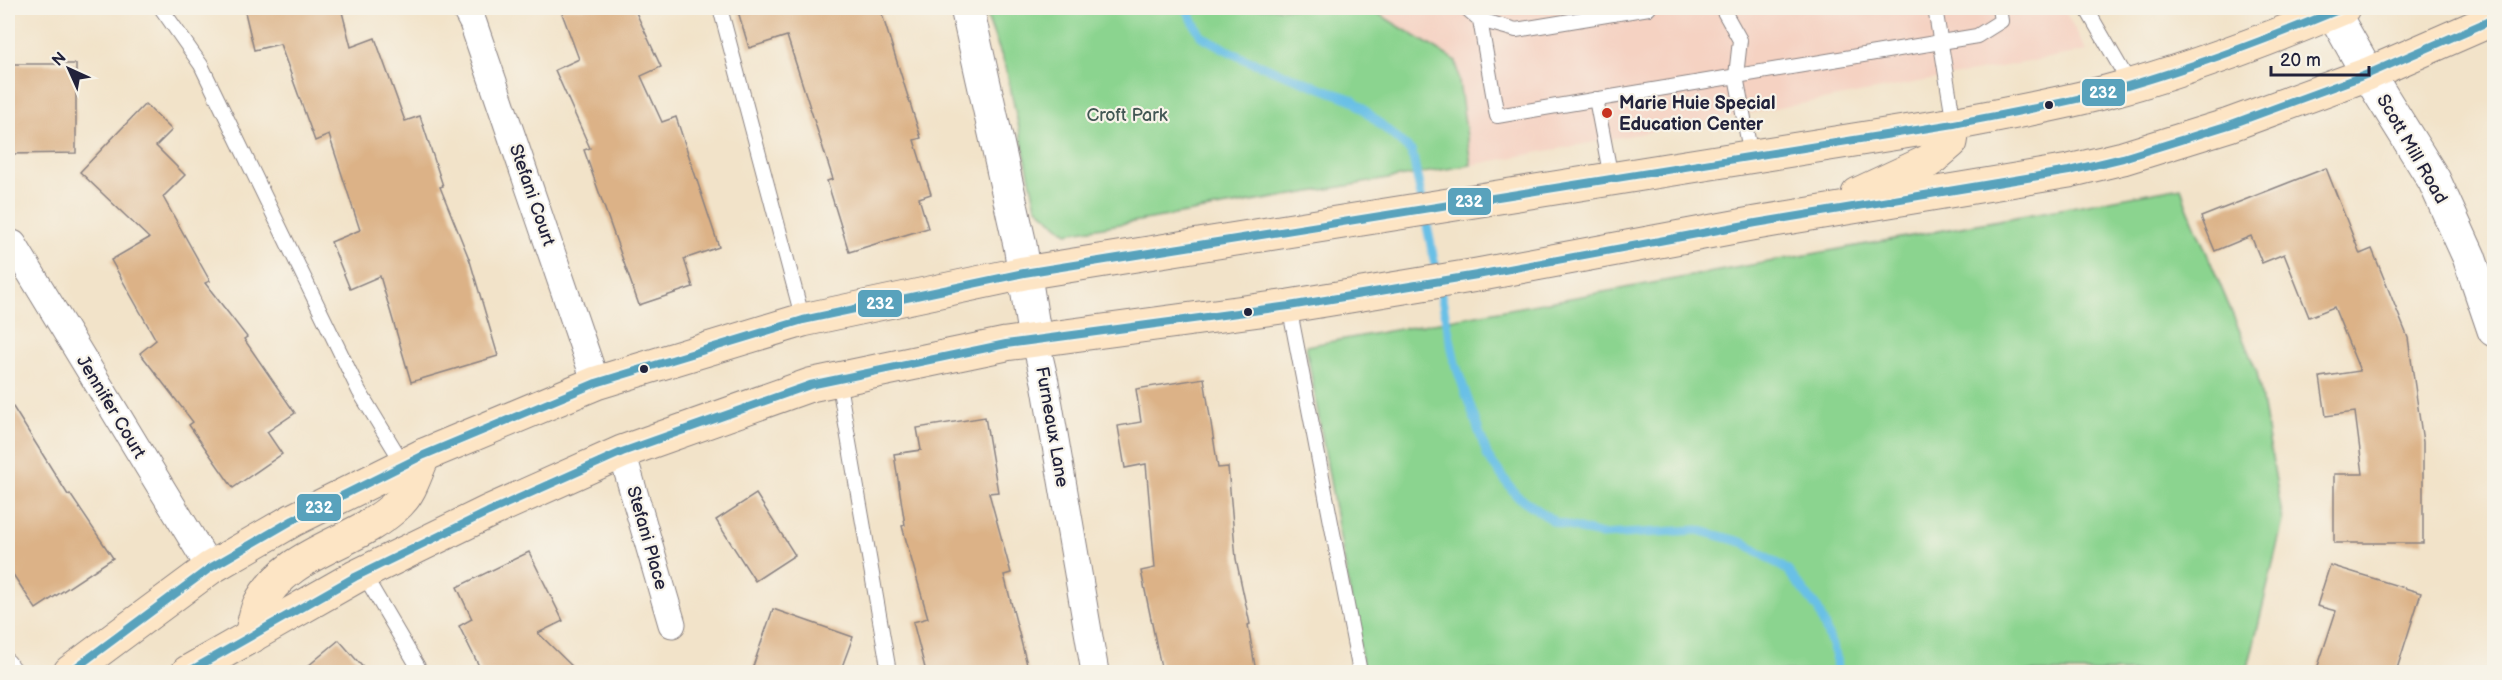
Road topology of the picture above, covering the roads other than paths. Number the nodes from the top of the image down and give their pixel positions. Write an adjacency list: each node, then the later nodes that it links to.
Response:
1 (161, 8): 32 (lane)
2 (465, 8): 30 (street, Stefani Court)
3 (720, 8): 26 (lane)
4 (967, 8): 24 (street, Furneaux Lane)
5 (1466, 8): 13 (lane)
6 (1649, 8): 13 (lane)
7 (1722, 8): 16 (lane)
8 (1935, 8): 14 (lane)
9 (2000, 8): 14 (lane)
10 (2086, 8): 17 (lane)
11 (2336, 9): 15 (street, Scott Mill Road); 17 (main road)
12 (2494, 19): 15 (main road)
13 (1480, 20): 18 (lane)
14 (1941, 42): 16 (lane); 19 (lane)
15 (2368, 74): 22 (main road); 27 (street, Scott Mill Road)
16 (1736, 76): 18 (lane); 20 (lane)
17 (2130, 84): 19 (main road)
18 (1596, 99): 21 (lane)
19 (1954, 124): 20 (main road); 22 (main road)
20 (1750, 156): 21 (main road)
21 (1611, 178): 24 (main road)
22 (1809, 214): 25 (main road)
23 (13, 244): 33 (street, Jennifer Court)
24 (1024, 273): 26 (main road); 28 (street, Furneaux Lane)
25 (1289, 306): 28 (main road); 44 (lane)
26 (803, 320): 30 (main road)
27 (2494, 330)
28 (1035, 339): 29 (main road); 43 (street, Furneaux Lane)
29 (838, 379): 31 (main road); 42 (lane)
30 (596, 383): 32 (main road)
31 (622, 452): 34 (main road); 35 (street, Stefani Place)
32 (414, 460): 33 (main road); 36 (main road)
33 (210, 568): 39 (main road)
34 (363, 573): 36 (main road); 41 (lane)
35 (672, 624)
36 (251, 637): 40 (main road)
37 (8, 661): 38 (lane)
38 (17, 672)
39 (70, 672)
40 (188, 672)
41 (421, 672)
42 (889, 672)
43 (1095, 672)
44 (1360, 672)

